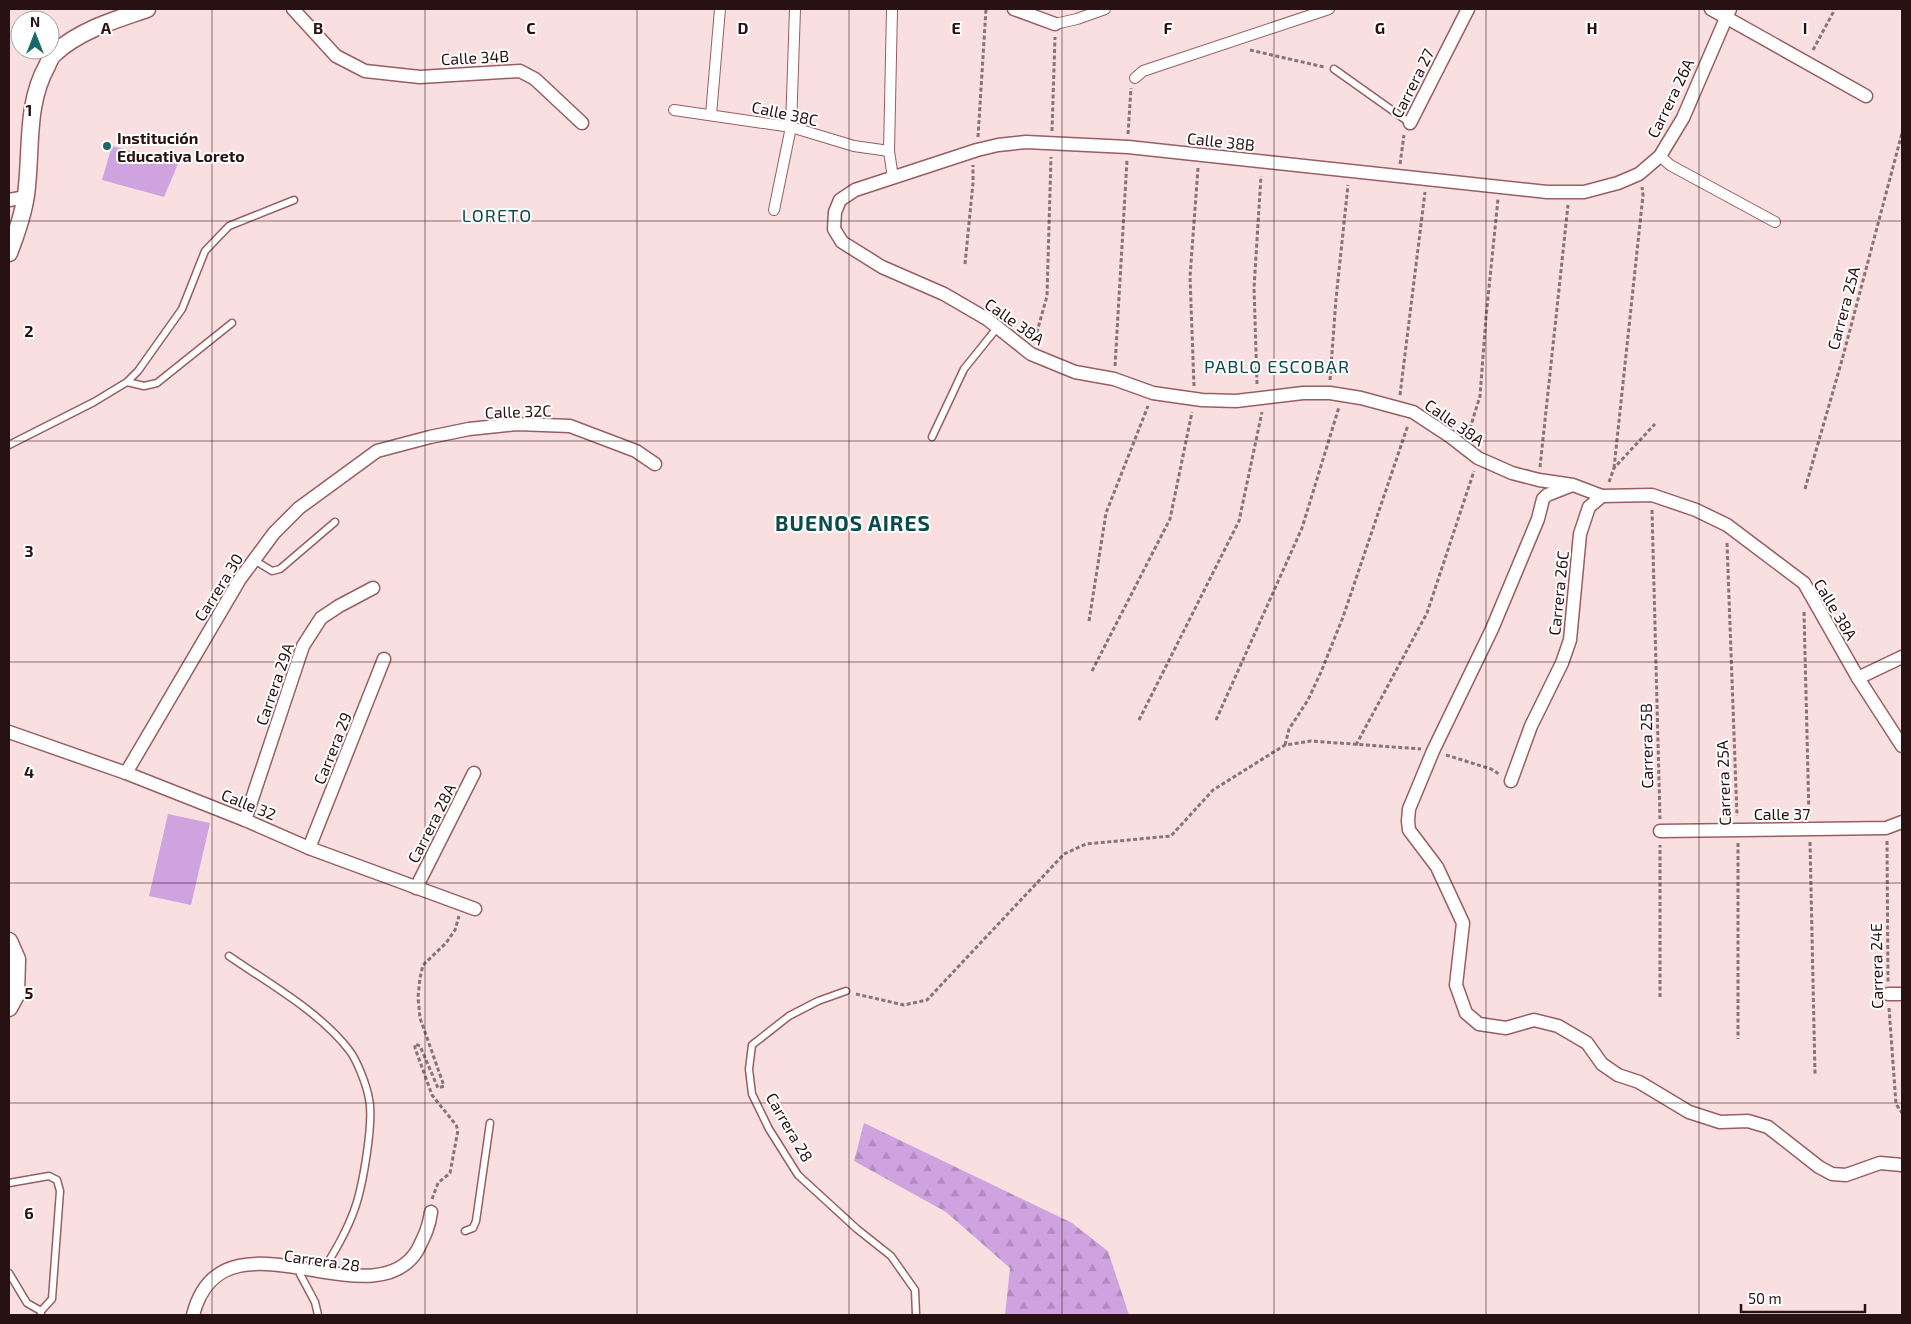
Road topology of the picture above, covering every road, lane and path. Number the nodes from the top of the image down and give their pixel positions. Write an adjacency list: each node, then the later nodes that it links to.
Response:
1 (147, 9): 39 (street)
2 (293, 9): 21 (street, Calle 34B)
3 (720, 9): 20 (street)
4 (795, 9): 23 (street)
5 (892, 9): 27 (street)
6 (1014, 9): 13 (street)
7 (1105, 9): 13 (street)
8 (1329, 9): 14 (street)
9 (1468, 9): 22 (street, Carrera 27)
10 (1711, 9): 12 (street)
11 (1835, 9): 15 (path)
12 (1728, 13): 15 (street); 29 (street, Carrera 26A)
13 (1055, 24): 25 (path)
14 (1225, 44): 16 (path); 17 (street)
15 (1807, 63): 18 (street)
16 (1334, 69): 22 (lane)
17 (1135, 78): 26 (path)
18 (1866, 96)
19 (674, 110): 20 (street, Calle 38C)
20 (711, 115): 23 (street, Calle 38C)
21 (582, 123)
22 (1410, 124): 33 (path, Carrera 27)
23 (791, 127): 27 (street, Calle 38C); 42 (street)
24 (1902, 134): 68 (path, Carrera 25A)
25 (1052, 143): 26 (street, Calle 38B); 34 (street, Calle 38B); 48 (path)
26 (1128, 146): 28 (street, Calle 38B); 49 (path)
27 (889, 152): 34 (street)
28 (1198, 154): 30 (street, Calle 38B); 55 (path)
29 (1660, 156): 32 (street, Carrera 26A); 44 (street)
30 (1262, 161): 31 (street, Calle 38B); 54 (path)
31 (1350, 171): 33 (street, Calle 38B); 52 (path)
32 (1640, 174): 36 (street, Carrera 26A); 65 (path)
33 (1399, 177): 35 (street, Calle 38B)
34 (893, 178): 43 (street, Calle 38B)
35 (1426, 180): 37 (street, Calle 38B); 56 (path)
36 (1618, 183): 38 (street, Calle 38B)
37 (1499, 188): 38 (street, Calle 38B); 61 (path)
38 (1569, 193): 66 (path)
39 (26, 197): 40 (street); 45 (street)
40 (9, 200)
41 (294, 200): 50 (lane)
42 (774, 210)
43 (835, 212): 47 (street, Calle 38A)
44 (1775, 222)
45 (9, 253)
46 (232, 323): 50 (lane)
47 (997, 328): 48 (street, Calle 38A); 59 (lane)
48 (1031, 354): 49 (street, Calle 38A)
49 (1114, 379): 51 (street, Calle 38A)
50 (127, 382): 60 (lane)
51 (1153, 393): 55 (street, Calle 38A); 75 (path)
52 (1330, 393): 53 (street, Calle 38A); 54 (street, Calle 38A)
53 (1343, 395): 56 (street, Calle 38A); 81 (path)
54 (1261, 397): 55 (street, Calle 38A); 80 (path)
55 (1194, 399): 78 (path)
56 (1398, 408): 57 (street, Calle 38A)
57 (1413, 412): 61 (street, Calle 38A); 83 (path)
58 (1655, 424): 65 (path)
59 (932, 436)
60 (9, 445)
61 (1464, 448): 63 (street, Calle 38A)
62 (377, 451): 64 (street, Calle 32C); 73 (street, Carrera 30)
63 (1478, 458): 66 (street, Calle 38A); 84 (path)
64 (655, 464)
65 (1614, 468): 70 (path)
66 (1539, 480): 67 (street, Calle 38A)
67 (1573, 485): 70 (street, Calle 38A); 86 (street)
68 (1805, 489)
69 (1652, 495): 70 (street, Calle 38A); 72 (street, Calle 38A); 94 (path, Carrera 25B)
70 (1602, 496): 89 (street, Carrera 26C)
71 (335, 522): 73 (lane)
72 (1727, 525): 79 (street, Calle 38A); 93 (path, Carrera 25A)
73 (254, 560): 87 (street, Carrera 30)
74 (373, 588): 90 (street, Carrera 29A)
75 (1089, 621)
76 (1902, 657): 79 (street)
77 (384, 660): 95 (street, Carrera 29)
78 (1092, 671)
79 (1858, 678): 85 (street, Calle 38A)
80 (1139, 720)
81 (1216, 720)
82 (9, 732): 87 (street, Calle 32)
83 (1285, 745): 84 (path); 101 (path)
84 (1356, 745): 86 (path)
85 (1902, 746)
86 (1433, 751): 89 (path); 109 (street)
87 (126, 773): 90 (street, Calle 32)
88 (474, 773): 96 (street, Carrera 28A)
89 (1511, 781)
90 (245, 820): 95 (street, Calle 32)
91 (1902, 822): 92 (street, Calle 37)
92 (1886, 828): 93 (street, Calle 37); 102 (path, Carrera 24E)
93 (1738, 829): 94 (street, Calle 37); 106 (path, Carrera 25A)
94 (1660, 831): 104 (path, Carrera 25B)
95 (309, 848): 96 (street, Calle 32)
96 (416, 888): 97 (street, Calle 32)
97 (463, 904): 98 (street, Calle 32); 111 (path)
98 (475, 909)
99 (9, 941): 105 (street)
100 (229, 956): 115 (lane)
101 (846, 991): 119 (lane, Carrera 28)
102 (1888, 994): 103 (street); 107 (path, Carrera 24E)
103 (1902, 994)
104 (1660, 997)
105 (13, 1001)
106 (1738, 1040)
107 (1902, 1113)
108 (490, 1123): 112 (lane)
109 (1902, 1165)
110 (9, 1183): 116 (lane)
111 (431, 1212): 115 (street, Carrera 28)
112 (465, 1231)
113 (9, 1273): 116 (lane)
114 (300, 1274): 115 (street, Carrera 28); 117 (street, Carrera 28); 118 (lane)
115 (318, 1277)
116 (41, 1313)
117 (193, 1315)
118 (318, 1315)
119 (916, 1315)

